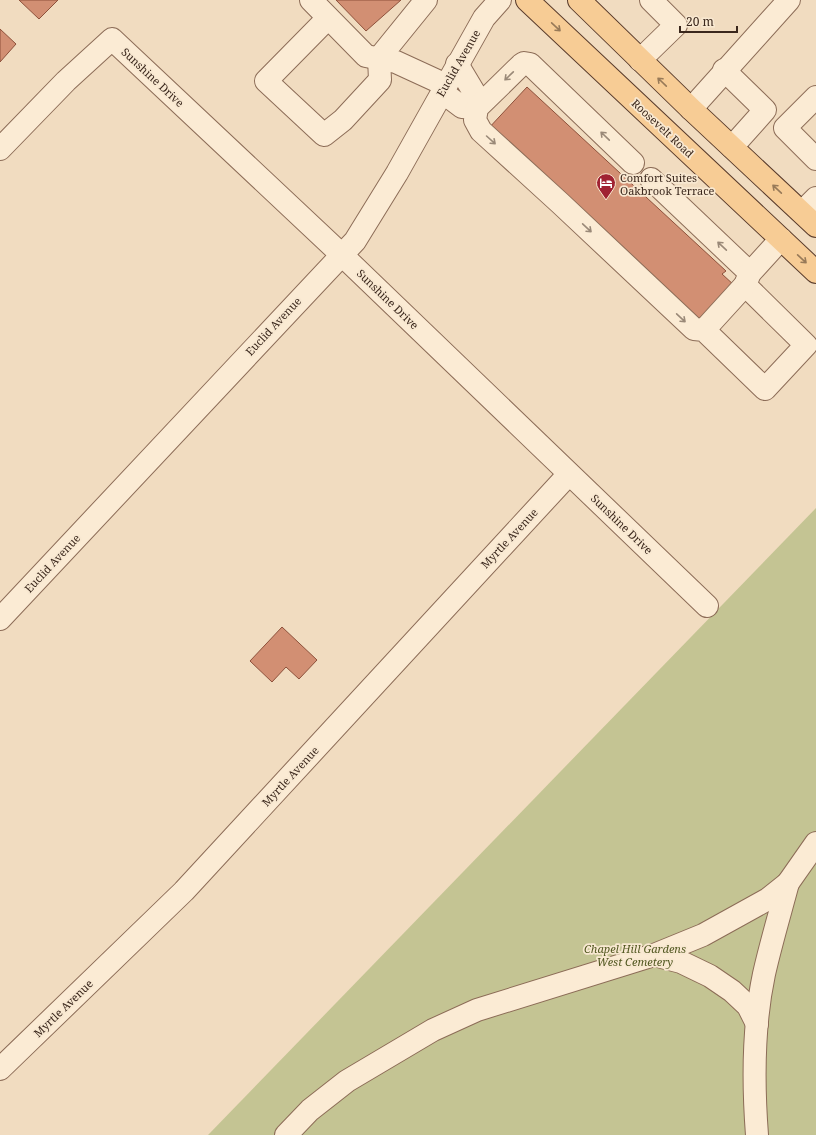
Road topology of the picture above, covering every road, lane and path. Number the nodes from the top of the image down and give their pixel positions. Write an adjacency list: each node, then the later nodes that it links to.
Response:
1 (311, 0): 8 (street)
2 (426, 0): 9 (street)
3 (500, 0): 11 (street, Euclid Avenue)
4 (527, 0): 23 (main road, Roosevelt Road, one-way to 23)
5 (579, 0): 10 (main road)
6 (651, 0): 10 (street)
7 (789, 0): 12 (street)
8 (328, 18): 9 (street); 9 (street)
9 (379, 58): 13 (street)
10 (640, 60): 16 (main road, one-way to 10)
11 (457, 64): 13 (street, Euclid Avenue); 15 (street)
12 (724, 70): 16 (street); 17 (street)
13 (444, 88): 15 (street); 24 (street, Euclid Avenue)
14 (816, 97): 19 (street)
15 (477, 108): 20 (street, one-way to 15); 27 (street, one-way to 27)
16 (690, 109): 17 (main road)
17 (732, 147): 22 (main road, one-way to 17)
18 (0, 149): 24 (street, Sunshine Drive)
19 (816, 159)
20 (633, 162)
21 (651, 179): 26 (street, one-way to 21)
22 (811, 212)
23 (781, 239): 25 (main road, Roosevelt Road, one-way to 25); 26 (street)
24 (343, 256): 28 (street, Sunshine Drive); 30 (street, Euclid Avenue)
25 (816, 272)
26 (748, 279): 27 (street); 27 (street)
27 (704, 330)
28 (569, 474): 29 (street, Sunshine Drive); 35 (street, Myrtle Avenue)
29 (707, 606)
30 (0, 618)
31 (816, 842): 32 (street)
32 (788, 883): 33 (street); 34 (street)
33 (654, 955): 34 (street); 36 (street)
34 (757, 1024): 37 (street)
35 (0, 1069)
36 (286, 1135)
37 (757, 1135)

